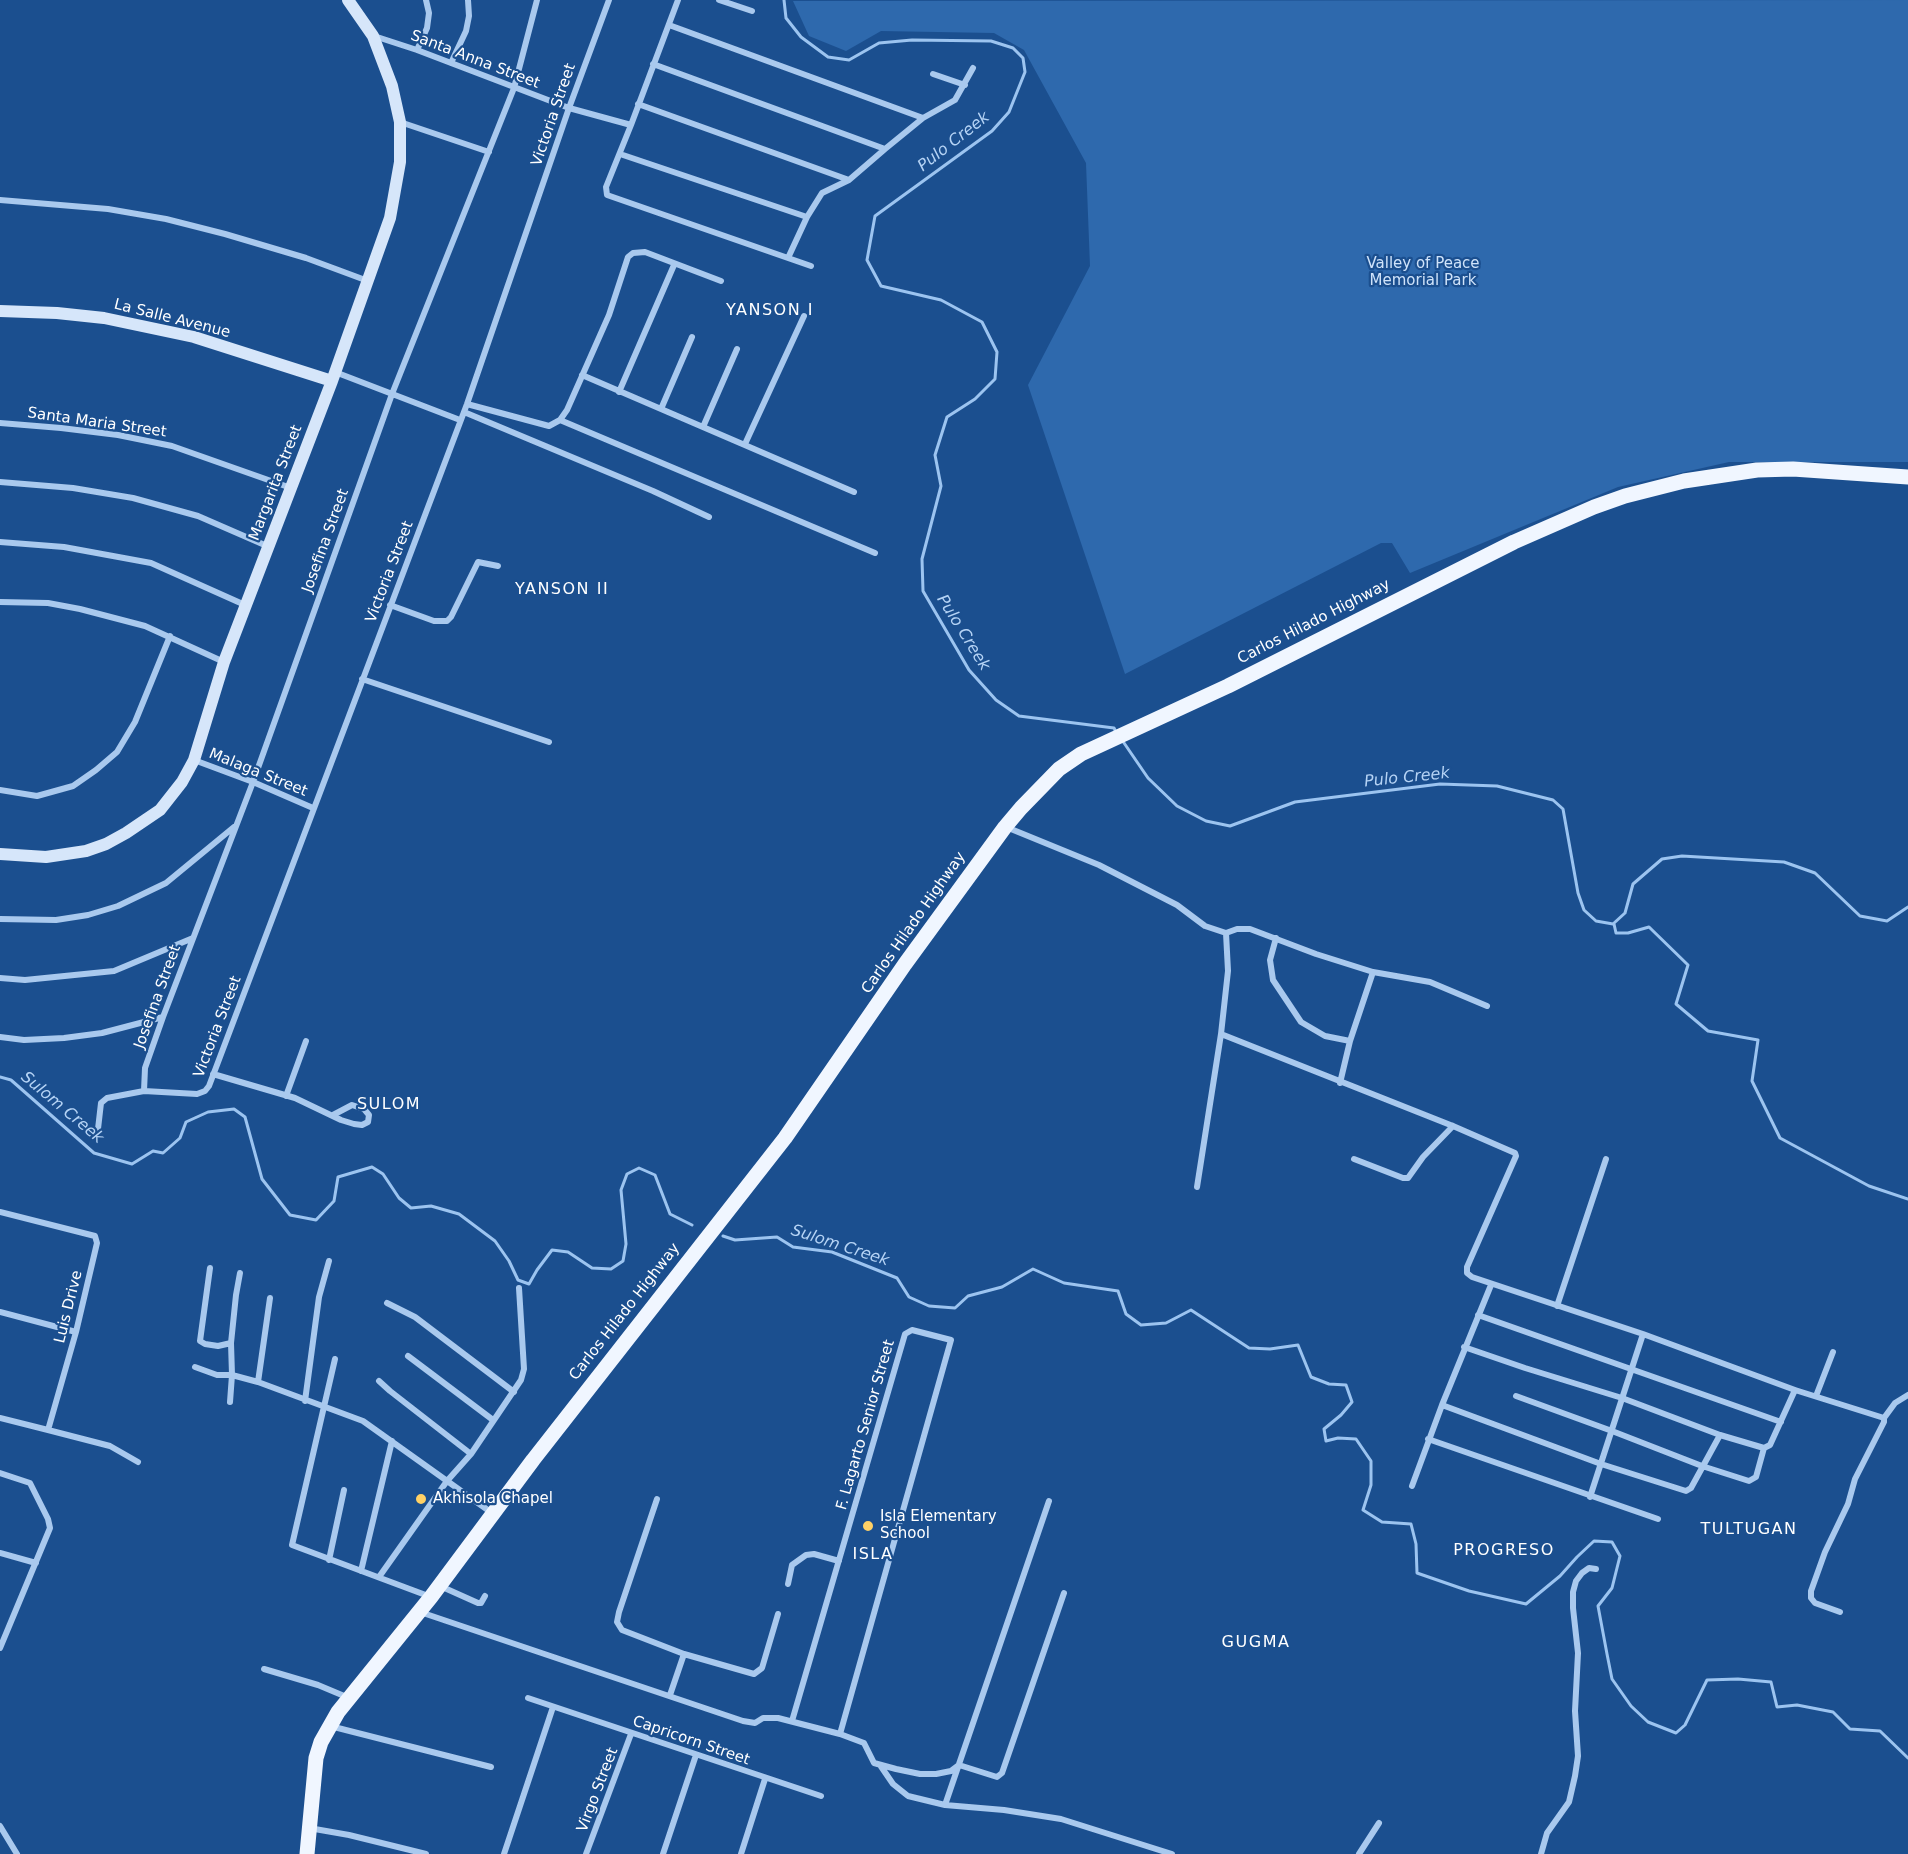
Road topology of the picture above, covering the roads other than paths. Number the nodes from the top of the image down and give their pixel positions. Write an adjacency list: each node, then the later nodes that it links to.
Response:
1 (348, 0): 10 (street, Margarita Street)
2 (426, 0): 11 (street)
3 (468, 0): 12 (street)
4 (536, 0): 17 (street, Josefina Street)
5 (609, 0): 19 (street, Victoria Street)
6 (678, 0): 9 (street)
7 (718, 0): 8 (street)
8 (752, 11)
9 (669, 25): 13 (street); 20 (street)
10 (373, 36): 11 (street, Santa Anna Street); 21 (street, Margarita Street)
11 (417, 50): 12 (street, Santa Anna Street)
12 (451, 63): 17 (street, Santa Anna Street)
13 (653, 64): 18 (street); 23 (street)
14 (974, 68): 16 (street)
15 (933, 74): 16 (street)
16 (965, 85): 20 (street)
17 (514, 88): 19 (street, Santa Anna Street); 24 (street, Josefina Street)
18 (638, 104): 22 (street); 26 (street)
19 (569, 108): 22 (street, Santa Anna Street); 42 (street, Victoria Street)
20 (923, 118): 23 (street)
21 (400, 122): 24 (street); 32 (street, Margarita Street)
22 (631, 125): 25 (street)
23 (885, 149): 26 (street)
24 (489, 152): 41 (street, Josefina Street)
25 (620, 154): 28 (street); 29 (street)
26 (849, 180): 28 (street)
27 (0, 200): 32 (street)
28 (807, 217): 29 (street)
29 (788, 258): 31 (street)
30 (674, 265): 33 (street); 38 (street); 40 (street)
31 (811, 266)
32 (368, 281): 39 (street, Margarita Street)
33 (721, 281)
34 (0, 311): 39 (street, La Salle Avenue)
35 (804, 316): 49 (street)
36 (692, 337): 43 (street)
37 (737, 349): 48 (street)
38 (582, 375): 40 (street); 46 (street)
39 (333, 377): 41 (street); 52 (street, Margarita Street)
40 (619, 392): 43 (street)
41 (392, 394): 45 (street); 67 (street, Josefina Street)
42 (467, 404): 44 (street, Victoria Street); 46 (street)
43 (661, 409): 48 (street)
44 (464, 412): 45 (street, Victoria Street); 54 (street)
45 (460, 420): 61 (street, Victoria Street)
46 (560, 420): 57 (street)
47 (0, 423): 52 (street, Santa Maria Street)
48 (703, 427): 49 (street)
49 (745, 444): 53 (street)
50 (1908, 477): 71 (main road, Carlos Hilado Highway)
51 (0, 482): 56 (street)
52 (291, 488): 56 (street, Margarita Street)
53 (854, 492)
54 (709, 517)
55 (0, 542): 60 (street)
56 (267, 546): 60 (street, Margarita Street)
57 (875, 553)
58 (498, 566): 61 (street)
59 (0, 602): 62 (street)
60 (245, 605): 63 (street, Margarita Street)
61 (390, 605): 64 (street, Victoria Street)
62 (170, 636): 63 (street); 68 (street)
63 (224, 662): 66 (street, Margarita Street)
64 (362, 679): 65 (street); 69 (street, Victoria Street)
65 (549, 742)
66 (194, 760): 67 (street, Malaga Street); 72 (street, Margarita Street)
67 (253, 782): 69 (street, Malaga Street); 70 (street, Josefina Street)
68 (0, 790)
69 (313, 808): 85 (street, Victoria Street)
70 (235, 826): 73 (street); 75 (street, Josefina Street)
71 (1005, 827): 74 (street); 149 (main road, Carlos Hilado Highway)
72 (0, 854)
73 (0, 919)
74 (1226, 933): 76 (street); 81 (street)
75 (193, 938): 78 (street); 80 (street, Josefina Street)
76 (1276, 938): 77 (street); 84 (street)
77 (1372, 972): 79 (street); 84 (street)
78 (0, 978)
79 (1487, 1005)
80 (163, 1017): 82 (street); 87 (street, Josefina Street)
81 (1221, 1034): 86 (street); 94 (street)
82 (0, 1037)
83 (306, 1041): 88 (street)
84 (1350, 1041): 86 (street)
85 (213, 1074): 87 (street, Victoria Street); 88 (street)
86 (1340, 1083): 90 (street)
87 (144, 1091): 91 (street)
88 (286, 1096): 89 (street)
89 (333, 1115): 89 (street)
90 (1453, 1126): 92 (street); 99 (street)
91 (98, 1129)
92 (1354, 1159)
93 (1606, 1159): 103 (street)
94 (1197, 1187)
95 (0, 1212): 106 (street, Luis Drive)
96 (329, 1260): 124 (street)
97 (210, 1268): 108 (street)
98 (240, 1273): 108 (street)
99 (1491, 1285): 103 (street); 105 (street)
100 (519, 1288): 119 (street)
101 (270, 1298): 117 (street)
102 (387, 1303): 119 (street)
103 (1557, 1306): 107 (street)
104 (0, 1312): 106 (street)
105 (1478, 1315): 109 (street); 114 (street)
106 (76, 1332): 132 (street, Luis Drive)
107 (1642, 1334): 114 (street); 118 (street)
108 (231, 1343): 115 (street)
109 (1464, 1347): 123 (street); 126 (street)
110 (1833, 1352): 122 (street)
111 (408, 1356): 130 (street)
112 (335, 1359): 127 (street)
113 (195, 1367): 115 (street)
114 (1632, 1370): 123 (street); 131 (street)
115 (232, 1376): 117 (street); 125 (street)
116 (379, 1381): 138 (street)
117 (258, 1382): 124 (street)
118 (1795, 1390): 122 (street); 131 (street)
119 (514, 1392): 130 (street)
120 (1908, 1395): 129 (street)
121 (1516, 1396): 133 (street)
122 (1816, 1396): 129 (street)
123 (1622, 1398): 133 (street); 134 (street)
124 (305, 1401): 127 (street)
125 (230, 1402)
126 (1442, 1405): 135 (street); 140 (street)
127 (323, 1407): 136 (street); 152 (street)
128 (0, 1418): 132 (street)
129 (1884, 1418): 163 (street)
130 (493, 1420): 138 (street)
131 (1781, 1422): 137 (street)
132 (48, 1430): 139 (street)
133 (1612, 1431): 140 (street); 141 (street)
134 (1720, 1435): 137 (street); 141 (street)
135 (1428, 1439): 144 (street); 146 (street)
136 (392, 1441): 143 (street); 156 (street)
137 (1764, 1448): 141 (street)
138 (471, 1454): 143 (street)
139 (138, 1462)
140 (1601, 1464): 141 (street); 146 (street)
141 (1702, 1466)
142 (0, 1473): 154 (street)
143 (447, 1481): 149 (street); 157 (street)
144 (1412, 1486)
145 (344, 1490): 152 (street)
146 (1590, 1497): 150 (street)
147 (657, 1499): 167 (street)
148 (1049, 1502): 179 (street)
149 (493, 1514): 159 (main road, Carlos Hilado Highway)
150 (1658, 1519)
151 (0, 1553): 154 (street)
152 (329, 1560): 156 (street)
153 (839, 1561): 158 (street); 173 (street, F. Lagarto Senior Street); 176 (street, F. Lagarto Senior Street)
154 (36, 1563): 165 (street)
155 (1596, 1569): 197 (street)
156 (361, 1571): 157 (street)
157 (379, 1577): 159 (street)
158 (788, 1584)
159 (435, 1592): 161 (street); 162 (main road, Carlos Hilado Highway)
160 (1064, 1593): 179 (street)
161 (485, 1596)
162 (420, 1611): 169 (street); 170 (main road, Carlos Hilado Highway)
163 (1840, 1611)
164 (778, 1614): 167 (street)
165 (3, 1633): 166 (street)
166 (0, 1648)
167 (684, 1654): 169 (street)
168 (264, 1669): 170 (street)
169 (670, 1695): 173 (street)
170 (350, 1698): 174 (main road, Carlos Hilado Highway)
171 (528, 1698): 172 (street, Capricorn Street)
172 (553, 1707): 175 (street, Capricorn Street); 191 (street)
173 (792, 1720): 176 (street)
174 (330, 1726): 180 (street); 186 (main road, Carlos Hilado Highway)
175 (631, 1734): 177 (street, Capricorn Street); 192 (street, Virgo Street)
176 (840, 1734): 178 (street)
177 (696, 1755): 181 (street, Capricorn Street); 193 (street)
178 (880, 1764): 179 (street); 183 (street)
179 (959, 1765): 183 (street)
180 (491, 1767)
181 (765, 1779): 182 (street, Capricorn Street); 194 (street)
182 (821, 1796)
183 (945, 1806): 195 (street)
184 (1379, 1823): 196 (street)
185 (0, 1826): 187 (street)
186 (309, 1828): 189 (main road, Carlos Hilado Highway); 190 (street)
187 (3, 1837): 188 (street)
188 (17, 1854)
189 (307, 1854)
190 (426, 1854)
191 (504, 1854)
192 (586, 1854)
193 (663, 1854)
194 (741, 1854)
195 (1172, 1854)
196 (1359, 1854)
197 (1541, 1854)

